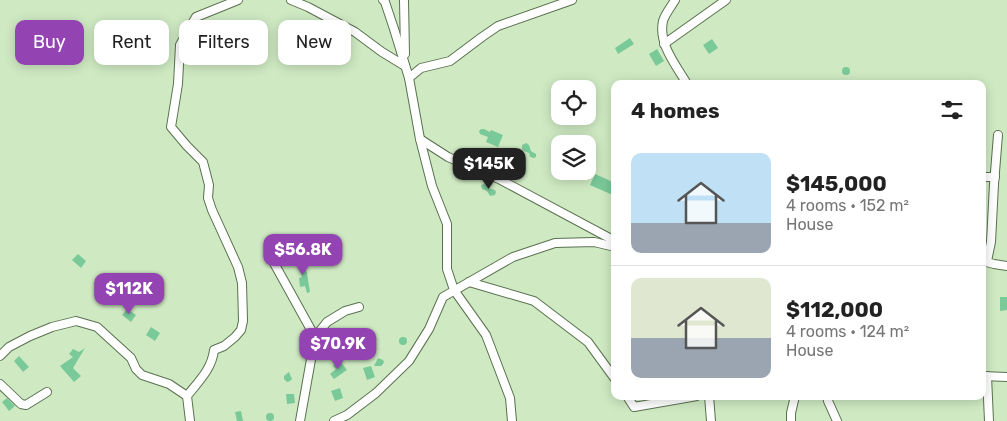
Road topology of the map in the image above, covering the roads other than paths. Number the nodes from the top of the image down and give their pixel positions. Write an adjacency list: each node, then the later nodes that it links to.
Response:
1 (238, 0): 33 (street)
2 (291, 0): 9 (street)
3 (383, 0): 9 (street)
4 (404, 0): 9 (street)
5 (572, 0): 10 (street)
6 (675, 0): 8 (street)
7 (726, 0): 8 (street)
8 (664, 44): 11 (street)
9 (405, 66): 10 (street)
10 (409, 78): 13 (street)
11 (685, 80)
12 (998, 135): 15 (street)
13 (420, 139): 16 (street); 23 (street)
14 (986, 177): 15 (street)
15 (995, 177): 18 (street)
16 (611, 238)
17 (611, 246): 22 (street)
18 (986, 258)
19 (986, 261): 21 (street)
20 (274, 263): 25 (street)
21 (1007, 266)
22 (468, 282): 23 (street); 27 (street)
23 (454, 290): 41 (street); 42 (street)
24 (359, 307): 25 (street)
25 (315, 337): 40 (street)
26 (0, 356): 33 (street)
27 (611, 374)
28 (986, 376): 29 (street)
29 (1007, 377)
30 (0, 384): 32 (street)
31 (986, 387): 46 (street)
32 (48, 392)
33 (187, 396): 39 (street)
34 (630, 400): 35 (street)
35 (674, 400)
36 (708, 400): 43 (street)
37 (794, 400): 44 (street)
38 (828, 400): 45 (street)
39 (190, 421)
40 (300, 421)
41 (334, 421)
42 (512, 421)
43 (711, 421)
44 (791, 421)
45 (837, 421)
46 (989, 421)

